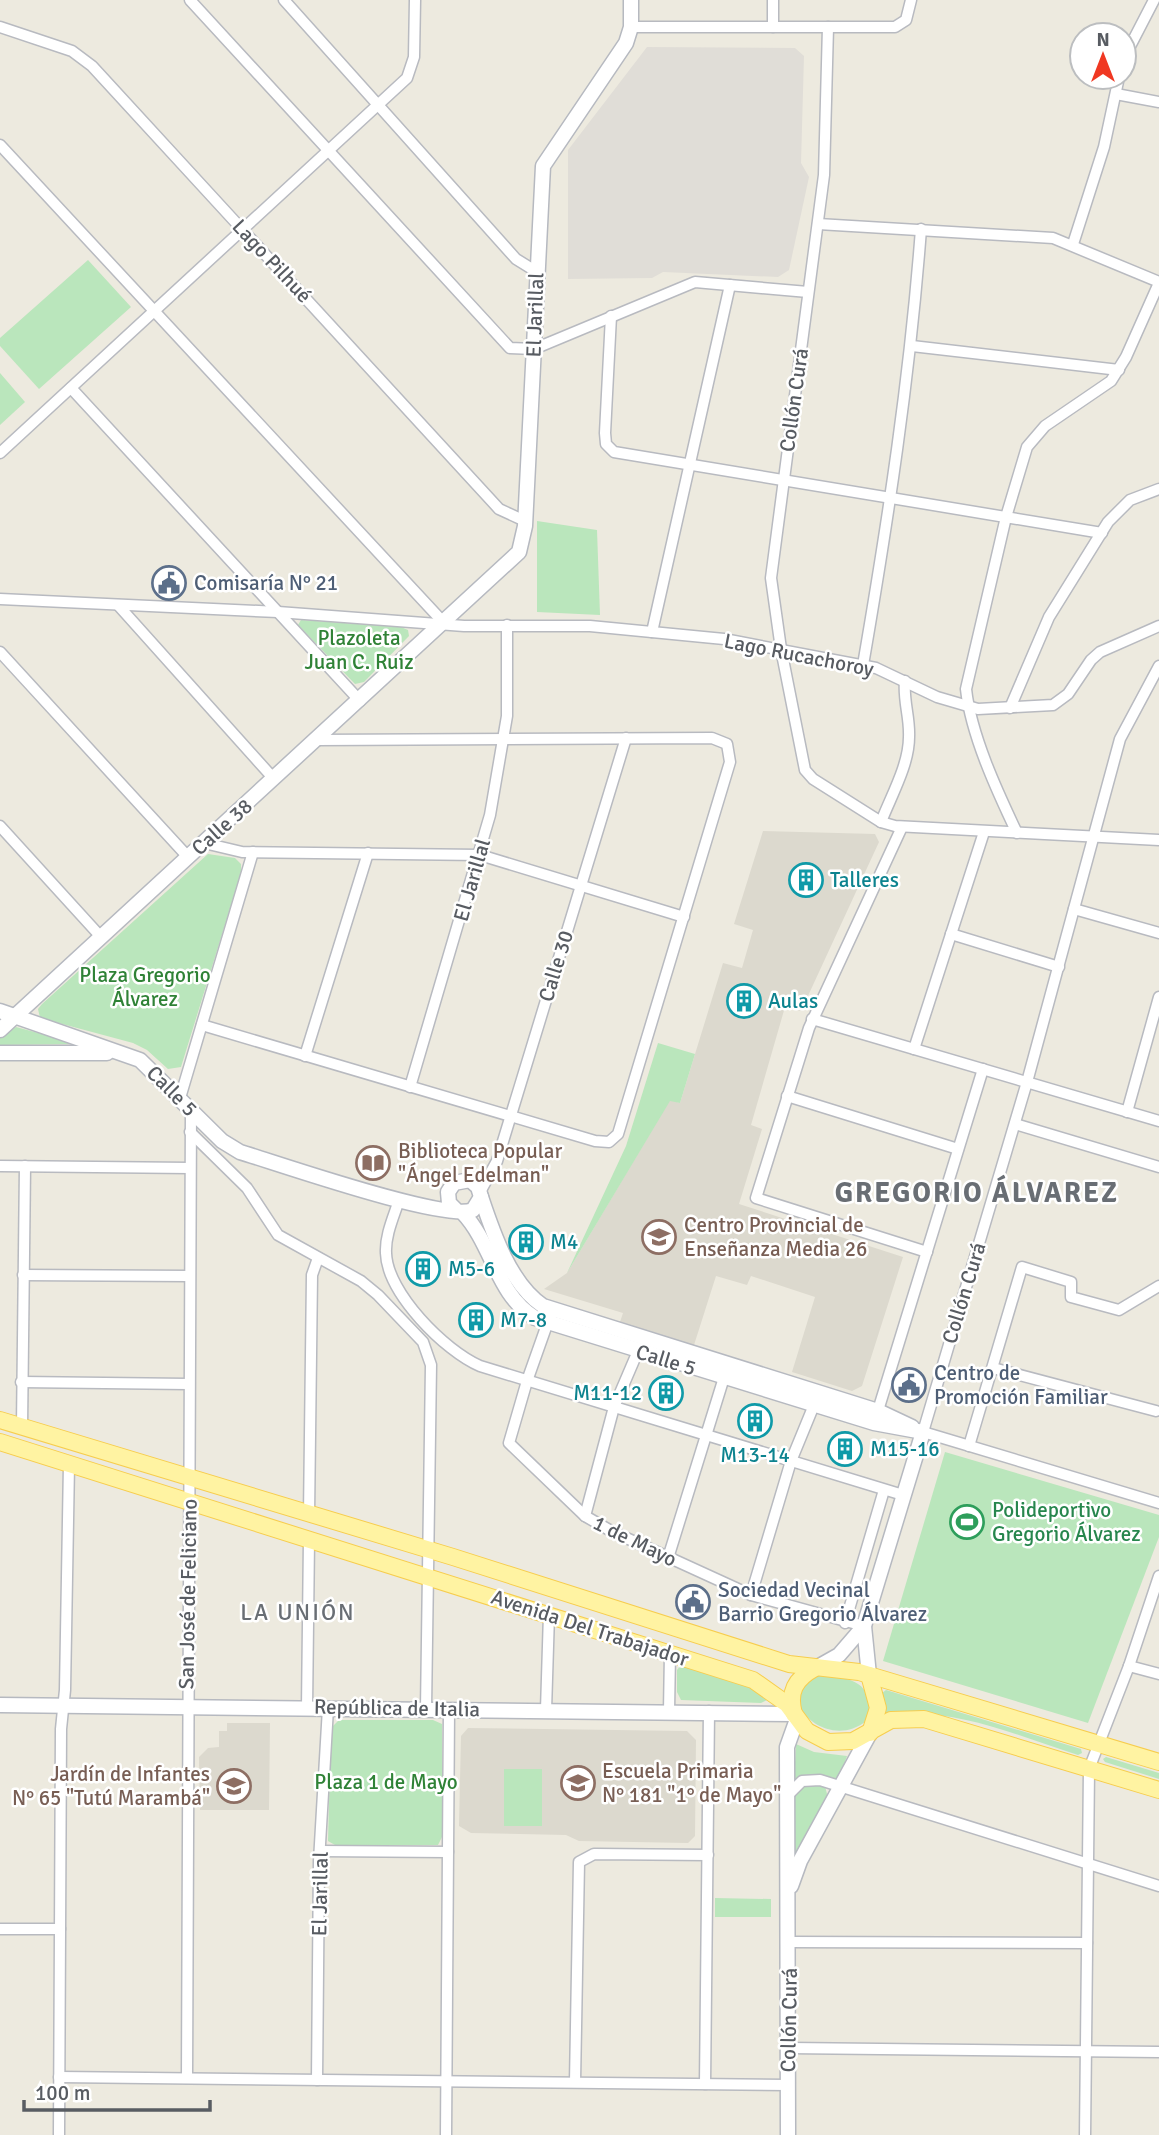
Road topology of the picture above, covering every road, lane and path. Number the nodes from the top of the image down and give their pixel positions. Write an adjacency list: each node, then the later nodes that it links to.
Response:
1 (190, 0): 18 (street)
2 (284, 0): 16 (street)
3 (415, 0): 16 (street)
4 (631, 0): 9 (street, El Jarillal)
5 (773, 0): 10 (street)
6 (911, 0): 11 (street)
7 (1154, 0): 12 (street)
8 (0, 27): 21 (street, Lago Pilhué)
9 (631, 27): 10 (street); 23 (street, El Jarillal)
10 (773, 27): 11 (street)
11 (828, 27): 19 (street, Collón Curá)
12 (1138, 31)
13 (1117, 91): 14 (street)
14 (1116, 94): 15 (street); 22 (street)
15 (1159, 102)
16 (379, 105): 18 (street); 23 (street)
17 (0, 145): 27 (street)
18 (328, 152): 21 (street); 30 (street)
19 (818, 224): 20 (street); 26 (street, Collón Curá)
20 (921, 229): 22 (street); 29 (street)
21 (243, 230): 27 (street); 39 (street, Lago Pilhué)
22 (1073, 244): 24 (street)
23 (537, 272): 30 (street, El Jarillal)
24 (1159, 282): 31 (street)
25 (730, 285): 26 (street); 28 (street); 34 (street)
26 (808, 292): 35 (street, Collón Curá)
27 (155, 311): 32 (street); 44 (street)
28 (611, 316): 30 (street); 34 (street)
29 (912, 346): 31 (street); 37 (street)
30 (534, 349): 39 (street, El Jarillal)
31 (1119, 370): 38 (street)
32 (71, 388): 33 (street); 43 (street)
33 (0, 453)
34 (689, 465): 35 (street); 47 (street)
35 (782, 480): 37 (street); 48 (street, Collón Curá)
36 (1159, 489): 40 (street)
37 (891, 498): 38 (street); 50 (street)
38 (1006, 517): 40 (street); 54 (street)
39 (526, 521): 44 (street, El Jarillal)
40 (1102, 533): 55 (street)
41 (0, 599): 42 (street, Lago Rucachoroy)
42 (118, 605): 43 (street, Lago Rucachoroy); 59 (street)
43 (278, 612): 44 (street, Lago Rucachoroy); 53 (street)
44 (444, 623): 45 (street, Lago Rucachoroy); 53 (street, Calle 38)
45 (507, 625): 47 (street, Lago Rucachoroy); 57 (street, El Jarillal)
46 (1159, 626): 55 (street, Lago Rucachoroy)
47 (652, 632): 48 (street, Lago Rucachoroy)
48 (781, 649): 50 (street, Lago Rucachoroy); 60 (street, Collón Curá)
49 (0, 652): 71 (street)
50 (863, 665): 52 (street, Lago Rucachoroy)
51 (1159, 666): 65 (street, Collón Curá)
52 (905, 681): 54 (street, Lago Rucachoroy); 60 (street)
53 (360, 701): 58 (street, Calle 38)
54 (969, 708): 55 (street, Lago Rucachoroy); 64 (street)
55 (1010, 708)
56 (626, 738): 57 (street); 72 (street, Calle 30); 74 (street)
57 (504, 739): 58 (street); 70 (street, El Jarillal)
58 (317, 740): 59 (street, Calle 38)
59 (274, 779): 67 (street, Calle 38)
60 (881, 822): 62 (street)
61 (0, 826): 77 (street)
62 (902, 827): 63 (street); 83 (street)
63 (984, 832): 64 (street); 76 (street)
64 (1017, 834): 65 (street)
65 (1095, 837): 66 (street); 73 (street, Collón Curá)
66 (1159, 840)
67 (204, 843): 68 (street); 71 (street, Calle 38)
68 (253, 852): 69 (street); 84 (street)
69 (368, 853): 70 (street); 89 (street)
70 (480, 855): 72 (street); 92 (street, El Jarillal)
71 (188, 858): 77 (street, Calle 38)
72 (581, 885): 74 (street); 97 (street, Calle 30)
73 (1074, 909): 75 (street); 78 (street, Collón Curá)
74 (684, 917): 97 (street)
75 (1159, 933)
76 (951, 934): 78 (street); 86 (street)
77 (101, 937): 82 (street, Calle 38)
78 (1059, 967): 91 (street, Collón Curá)
79 (1159, 997): 96 (street)
80 (0, 1001): 82 (street)
81 (0, 1011): 82 (street, Calle 5)
82 (14, 1017): 85 (street, Calle 38); 88 (street, Calle 5)
83 (812, 1019): 86 (street); 93 (street)
84 (202, 1026): 89 (street); 94 (street)
85 (0, 1030)
86 (914, 1049): 90 (street)
87 (0, 1053): 88 (street, Calle 5)
88 (121, 1053): 94 (street, Calle 5)
89 (305, 1056): 92 (street)
90 (983, 1069): 91 (street); 101 (street)
91 (1027, 1082): 96 (street); 99 (street, Collón Curá)
92 (410, 1087): 97 (street)
93 (787, 1096): 101 (street); 109 (street)
94 (180, 1098): 95 (street, Calle 5)
95 (191, 1109): 100 (street, San José de Feliciano); 107 (street, Calle 5)
96 (1127, 1112): 98 (street)
97 (510, 1116): 106 (street, Calle 30)
98 (1159, 1121)
99 (1014, 1124): 104 (street); 127 (street, Collón Curá)
100 (190, 1132): 105 (street, San José de Feliciano); 110 (street)
101 (958, 1149): 109 (street)
102 (0, 1166): 103 (street)
103 (25, 1166): 105 (street); 111 (street)
104 (1159, 1167)
105 (190, 1168): 112 (street, San José de Feliciano)
106 (481, 1194): 108 (street, Calle 30); 108 (street); 114 (street, Calle 5)
107 (399, 1200): 108 (street, Calle 5); 118 (street)
108 (460, 1212): 114 (street, Calle 5)
109 (927, 1252): 124 (street)
110 (318, 1258): 138 (street); 141 (street)
111 (23, 1275): 112 (street); 119 (street)
112 (189, 1276): 120 (street, San José de Feliciano)
113 (1159, 1286): 116 (street)
114 (550, 1316): 115 (street, Calle 5); 117 (street, Calle 5); 118 (street)
115 (638, 1351): 117 (street, Calle 5); 122 (street)
116 (993, 1368): 123 (street); 130 (street)
117 (726, 1371): 121 (street, Calle 5); 124 (street, Calle 5); 128 (street)
118 (527, 1381): 122 (street); 139 (street, 1 de Mayo)
119 (21, 1382): 120 (street); 126 (street)
120 (188, 1384): 133 (street, San José de Feliciano)
121 (814, 1405): 124 (street, Calle 5); 131 (street)
122 (614, 1407): 128 (street); 139 (street)
123 (1156, 1411)
124 (876, 1417): 127 (street, Calle 5)
125 (0, 1420): 126 (main road, Avenida Del Trabajador)
126 (22, 1427): 133 (main road, Avenida Del Trabajador)
127 (923, 1432): 130 (street, Calle 5); 135 (street, Collón Curá)
128 (706, 1436): 131 (street); 142 (street)
129 (0, 1442): 132 (main road, Avenida Del Trabajador)
130 (969, 1446): 137 (street, Calle 5)
131 (791, 1461): 134 (street); 145 (street)
132 (69, 1464): 136 (main road, Avenida Del Trabajador); 155 (street)
133 (189, 1478): 136 (street, San José de Feliciano); 138 (main road, Avenida Del Trabajador)
134 (884, 1490): 135 (street); 147 (street)
135 (903, 1495): 148 (street, Collón Curá)
136 (189, 1502): 140 (main road, Avenida Del Trabajador); 156 (street, San José de Feliciano)
137 (1159, 1503)
138 (309, 1515): 141 (main road, Avenida Del Trabajador)
139 (585, 1516): 142 (street, 1 de Mayo)
140 (309, 1539): 143 (main road, Avenida Del Trabajador); 157 (street)
141 (429, 1550): 143 (street); 151 (main road, Avenida Del Trabajador)
142 (668, 1558): 145 (street, 1 de Mayo)
143 (429, 1576): 146 (main road, Avenida Del Trabajador); 159 (street)
144 (1159, 1576): 150 (street)
145 (751, 1595): 147 (street, 1 de Mayo)
146 (549, 1614): 149 (main road, Avenida Del Trabajador); 161 (street)
147 (845, 1623): 148 (street, 1 de Mayo)
148 (864, 1626): 151 (street, Collón Curá); 153 (street, Collón Curá)
149 (670, 1653): 162 (street); 164 (main road, Avenida Del Trabajador)
150 (1129, 1666): 152 (street); 166 (street)
151 (815, 1668): 153 (main road, Avenida Del Trabajador); 164 (main road, Collón Curá)
152 (1159, 1674)
153 (869, 1675): 165 (main road, Collón Curá); 166 (main road, Avenida Del Trabajador)
154 (0, 1705): 155 (street, República de Italia)
155 (64, 1706): 156 (street, República de Italia); 179 (street)
156 (187, 1706): 157 (street, República de Italia); 186 (street, San José de Feliciano)
157 (307, 1707): 158 (street, República de Italia)
158 (328, 1708): 159 (street, República de Italia); 172 (street, El Jarillal)
159 (426, 1709): 160 (street, República de Italia)
160 (449, 1709): 161 (street, República de Italia); 173 (street)
161 (546, 1710): 162 (street, República de Italia)
162 (669, 1711): 163 (street, República de Italia)
163 (709, 1711): 164 (street, República de Italia); 174 (street)
164 (795, 1717): 165 (main road, Avenida Del Trabajador); 171 (street, Collón Curá)
165 (870, 1733): 168 (main road, Avenida Del Trabajador); 169 (street, Collón Curá)
166 (1098, 1743): 167 (main road, Avenida Del Trabajador); 168 (street)
167 (1159, 1762)
168 (1089, 1769): 170 (main road, Avenida Del Trabajador); 175 (street)
169 (839, 1789): 171 (street); 175 (street); 177 (street, Collón Curá)
170 (1159, 1790)
171 (787, 1796): 177 (street, Collón Curá)
172 (320, 1851): 173 (street); 187 (street, El Jarillal)
173 (448, 1853): 188 (street)
174 (708, 1855): 189 (street); 190 (street)
175 (1087, 1865): 176 (street); 181 (street)
176 (1159, 1886)
177 (789, 1905): 180 (street, Collón Curá)
178 (0, 1929): 179 (street)
179 (60, 1929): 185 (street)
180 (789, 1942): 181 (street); 182 (street, Collón Curá)
181 (1087, 1943): 183 (street)
182 (788, 2048): 183 (street); 191 (street, Collón Curá)
183 (1085, 2051): 184 (street); 195 (street)
184 (1159, 2052)
185 (59, 2077): 186 (street); 192 (street)
186 (187, 2078): 187 (street)
187 (317, 2080): 188 (street)
188 (447, 2081): 189 (street); 193 (street)
189 (575, 2082): 190 (street)
190 (705, 2084): 191 (street)
191 (788, 2084): 194 (street, Collón Curá)
192 (59, 2135)
193 (446, 2135)
194 (788, 2135)
195 (1084, 2135)

